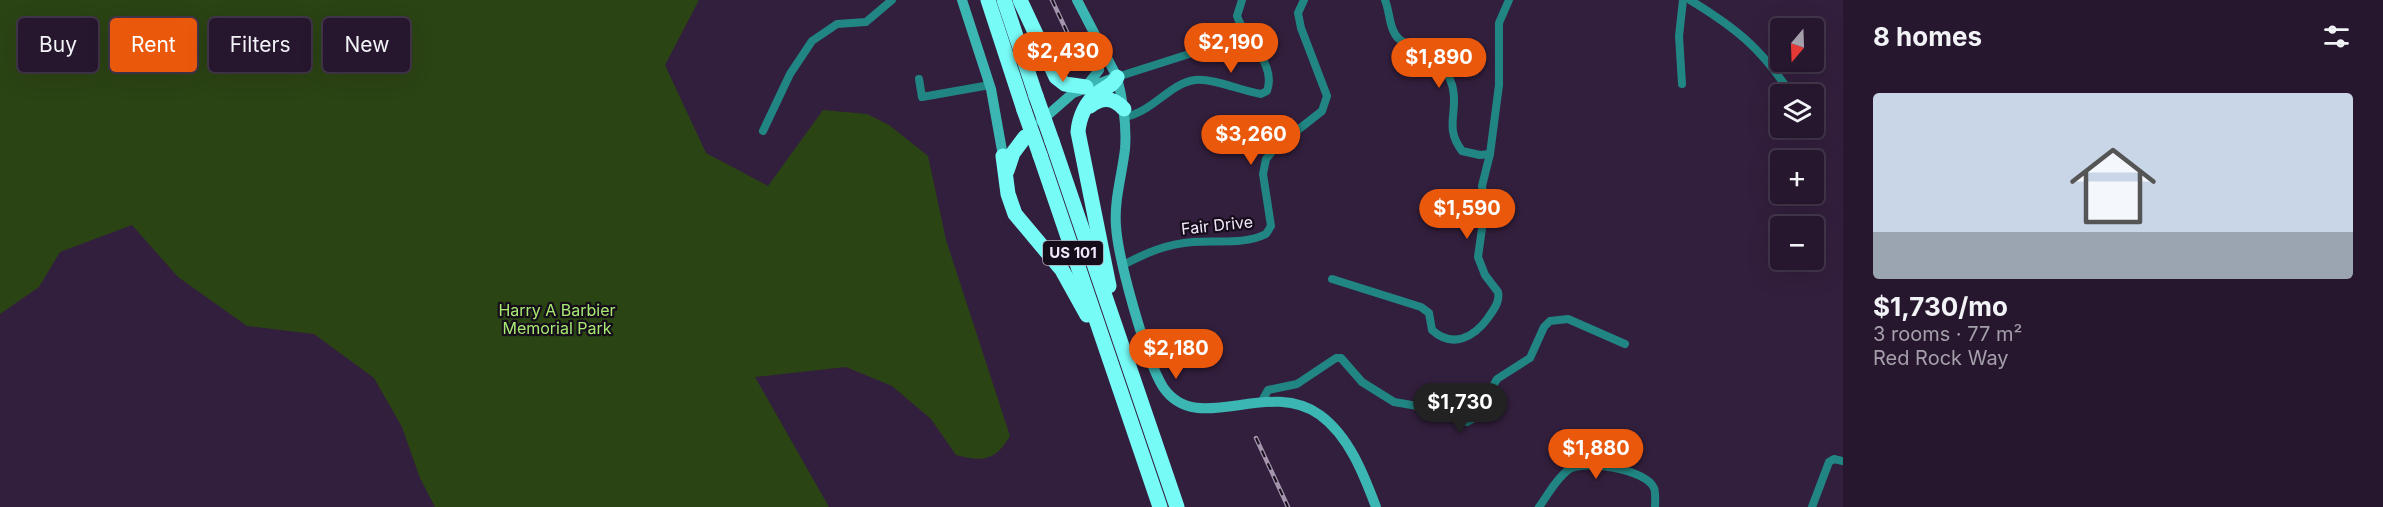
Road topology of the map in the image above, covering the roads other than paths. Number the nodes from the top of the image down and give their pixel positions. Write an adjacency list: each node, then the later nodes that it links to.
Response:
1 (892, 0): 24 (street)
2 (962, 0): 19 (main road)
3 (988, 0): 33 (highway, US 101, bridge)
4 (1004, 0): 31 (highway, US 101, bridge)
5 (1020, 0): 20 (highway)
6 (1077, 0): 13 (main road)
7 (1242, 0): 22 (street)
8 (1304, 0): 29 (street, Fair Drive)
9 (1385, 0): 26 (street)
10 (1509, 0): 26 (street)
11 (1683, 0): 17 (street)
12 (1690, 0): 18 (street)
13 (1099, 41): 15 (main road); 20 (main road)
14 (1208, 48): 15 (street)
15 (1117, 78): 20 (main road); 21 (highway); 22 (main road)
16 (919, 79): 19 (street)
17 (1682, 84)
18 (1784, 84)
19 (990, 85): 23 (main road)
20 (1086, 87): 25 (main road)
21 (1083, 112): 22 (highway); 31 (highway)
22 (1124, 113): 29 (main road)
23 (998, 120): 25 (main road); 27 (main road)
24 (763, 131)
25 (1025, 137): 28 (highway)
26 (1490, 154): 30 (street)
27 (1003, 156): 28 (highway)
28 (1005, 182): 33 (highway)
29 (1123, 265): 34 (main road)
30 (1332, 279)
31 (1118, 336): 37 (highway, US 101)
32 (1625, 344): 34 (street)
33 (1107, 352): 36 (highway, US 101)
34 (1262, 401): 38 (main road)
35 (1843, 461): 41 (street)
36 (1160, 507)
37 (1177, 507)
38 (1376, 507)
39 (1539, 507): 40 (street)
40 (1656, 507)
41 (1812, 507)

